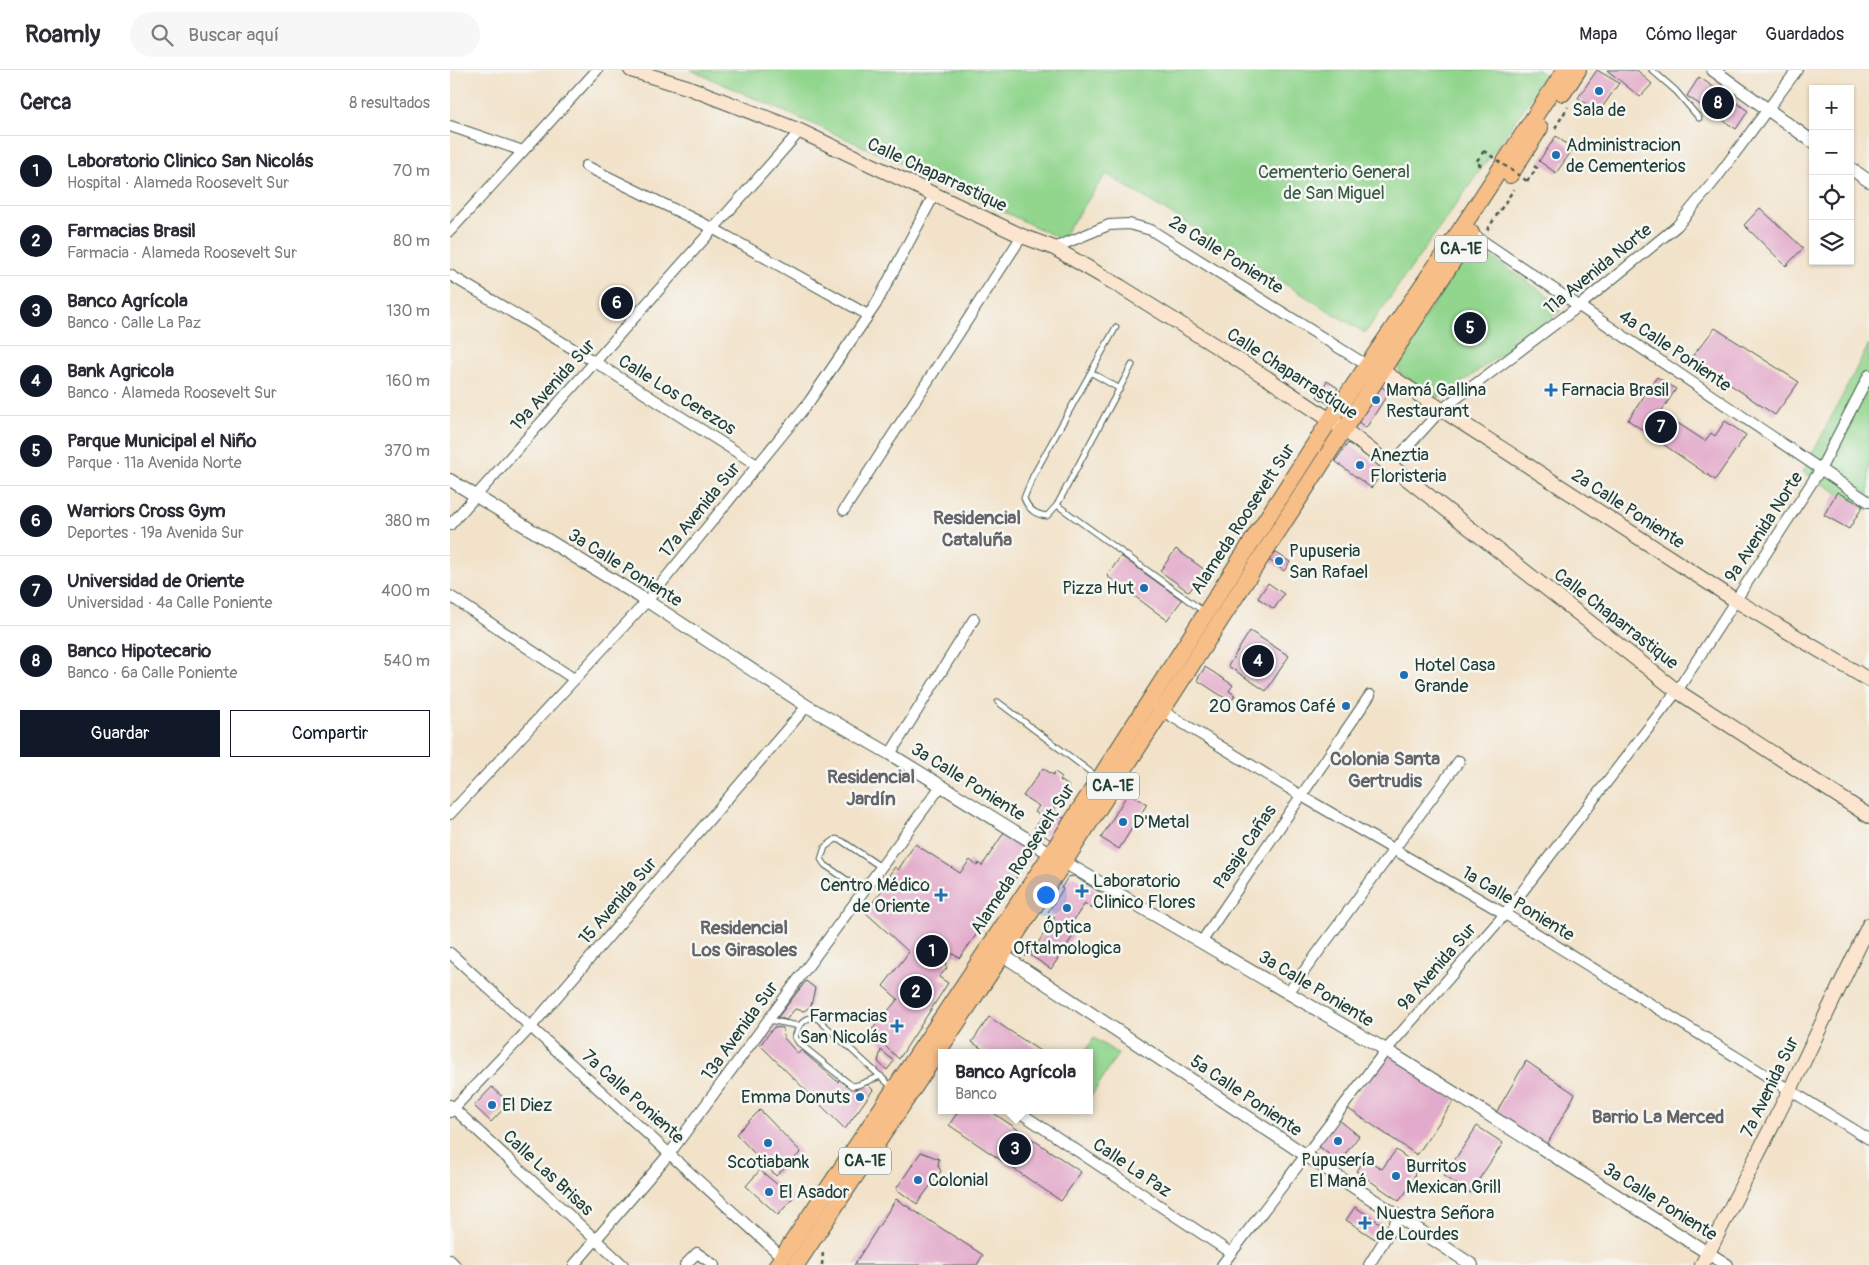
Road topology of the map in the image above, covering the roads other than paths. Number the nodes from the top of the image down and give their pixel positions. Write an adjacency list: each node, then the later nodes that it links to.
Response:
1 (597, 70): 13 (street)
2 (631, 70): 11 (main road, Calle Chaparrastique)
3 (1565, 70): 19 (highway, CA-1E)
4 (1578, 70): 19 (highway, CA-1E)
5 (1652, 70): 9 (lane)
6 (1713, 70): 8 (street)
7 (1797, 70): 8 (street, 11a Avenida Norte)
8 (1768, 110): 12 (street); 24 (street, 11a Avenida Norte)
9 (1699, 118)
10 (450, 126): 13 (street)
11 (800, 131): 17 (main road, Calle Chaparrastique); 18 (street, 19a Avenida Sur)
12 (1809, 139)
13 (523, 151): 20 (street)
14 (586, 166): 18 (street)
15 (1854, 171): 16 (street)
16 (1869, 181)
17 (934, 195): 21 (main road, Calle Chaparrastique); 25 (street, 17a Avenida Sur)
18 (714, 229): 25 (street); 27 (street, 19a Avenida Sur)
19 (1467, 230): 24 (street, 4a Calle Poniente); 29 (highway, CA-1E)
20 (450, 231)
21 (1022, 236): 22 (main road, Calle Chaparrastique); 43 (street)
22 (1054, 248): 29 (street, 2a Calle Poniente); 34 (main road, Calle Chaparrastique)
23 (450, 275): 27 (street, Calle Los Cerezos)
24 (1579, 306): 33 (street, 11a Avenida Norte); 38 (street, 4a Calle Poniente)
25 (868, 315): 36 (street, 17a Avenida Sur)
26 (1116, 327): 30 (lane)
27 (595, 362): 36 (street, Calle Los Cerezos); 40 (street, 19a Avenida Sur)
28 (1132, 365): 32 (lane)
29 (1374, 367): 33 (main road, 2a Calle Poniente); 34 (highway, CA-1E); 35 (highway, CA-1E)
30 (1092, 373): 32 (lane); 42 (lane)
31 (1869, 375): 38 (street, 9a Avenida Norte)
32 (1120, 389): 42 (lane)
33 (1441, 410): 37 (street, 11a Avenida Norte); 46 (main road, 2a Calle Poniente)
34 (1330, 420): 35 (main road, Calle Chaparrastique); 48 (highway, Alameda Roosevelt Sur / CA-1E)
35 (1345, 430): 37 (main road, Calle Chaparrastique); 56 (highway, Alameda Roosevelt Sur / CA-1E)
36 (757, 465): 47 (street, 17a Avenida Sur)
37 (1391, 465): 52 (main road, Calle Chaparrastique)
38 (1820, 470): 41 (street, 4a Calle Poniente); 46 (street, 9a Avenida Norte)
39 (450, 480): 40 (street, 3a Calle Poniente)
40 (476, 496): 44 (street, 19a Avenida Sur); 47 (street, 3a Calle Poniente)
41 (1869, 502)
42 (1057, 505): 48 (lane)
43 (844, 510)
44 (450, 525)
45 (450, 596): 50 (street)
46 (1735, 600): 51 (main road, 2a Calle Poniente); 52 (street, 9a Avenida Norte)
47 (647, 601): 50 (street, 17a Avenida Sur); 55 (street, 3a Calle Poniente)
48 (1206, 615): 56 (highway, Alameda Roosevelt Sur / CA-1E)
49 (974, 619): 57 (street)
50 (574, 678): 62 (street, 17a Avenida Sur)
51 (1869, 680)
52 (1677, 691): 63 (main road, Calle Chaparrastique); 68 (street, 9a Avenida Sur)
53 (1370, 695): 61 (street, Pasaje Cañas)
54 (998, 702): 59 (lane)
55 (806, 706): 57 (street, 3a Calle Poniente); 76 (street, 15 Avenida Sur)
56 (1155, 706): 59 (highway, Alameda Roosevelt Sur / CA-1E); 61 (street, 1a Calle Poniente); 65 (highway, Alameda Roosevelt Sur / CA-1E)
57 (890, 754): 60 (street, 3a Calle Poniente)
58 (1459, 761): 64 (street)
59 (1098, 780): 65 (highway, Alameda Roosevelt Sur / CA-1E)
60 (941, 786): 65 (street, 3a Calle Poniente); 66 (street, 13a Avenida Sur)
61 (1300, 795): 64 (street, 1a Calle Poniente); 70 (street, Pasaje Cañas)
62 (450, 814)
63 (1869, 816)
64 (1394, 850): 68 (street, 1a Calle Poniente); 73 (street)
65 (1058, 858): 70 (street, 3a Calle Poniente); 72 (highway, Alameda Roosevelt Sur / CA-1E); 78 (highway, Alameda Roosevelt Sur / CA-1E)
66 (881, 867): 67 (street, 13a Avenida Sur); 67 (lane)
67 (863, 891): 74 (street, 13a Avenida Sur)
68 (1505, 914): 77 (street, 9a Avenida Sur); 81 (street, 1a Calle Poniente)
69 (1869, 925): 81 (main road, 7a Avenida Sur)
70 (1202, 941): 73 (street, 3a Calle Poniente)
71 (450, 953): 76 (street, 7a Calle Poniente)
72 (1001, 954): 78 (highway, Alameda Roosevelt Sur / CA-1E); 86 (street, 5a Calle Poniente)
73 (1288, 993): 77 (street, 3a Calle Poniente)
74 (768, 1020): 75 (lane); 85 (street, 13a Avenida Sur)
75 (800, 1026): 79 (lane); 79 (lane)
76 (530, 1028): 82 (street, 15 Avenida Sur); 85 (street, 7a Calle Poniente)
77 (1386, 1050): 86 (street, 9a Avenida Sur); 90 (street, 3a Calle Poniente)
78 (933, 1055): 80 (highway, Alameda Roosevelt Sur / CA-1E); 92 (highway, Alameda Roosevelt Sur / CA-1E)
79 (880, 1076): 80 (lane)
80 (895, 1089): 92 (highway, Alameda Roosevelt Sur / CA-1E)
81 (1790, 1090): 84 (street, 1a Calle Poniente); 90 (main road, 7a Avenida Sur)
82 (451, 1109): 88 (street, Calle Las Brisas)
83 (1022, 1114): 89 (street, Calle La Paz)
84 (1869, 1139)
85 (670, 1154): 88 (street, 13a Avenida Sur); 92 (street, 7a Calle Poniente)
86 (1304, 1155): 87 (street, 5a Calle Poniente); 89 (street, 9a Avenida Sur)
87 (1398, 1218): 99 (street); 100 (street, 5a Calle Poniente)
88 (596, 1240): 94 (street, 13a Avenida Sur); 95 (street, Calle Las Brisas)
89 (1231, 1253): 98 (street, 9a Avenida Sur)
90 (1705, 1259): 101 (street, 3a Calle Poniente)
91 (450, 1260): 93 (street)
92 (787, 1263)
93 (455, 1265)
94 (574, 1265)
95 (623, 1265)
96 (685, 1265): 97 (street)
97 (714, 1265)
98 (1222, 1265)
99 (1369, 1265)
100 (1472, 1265)
101 (1727, 1265)

